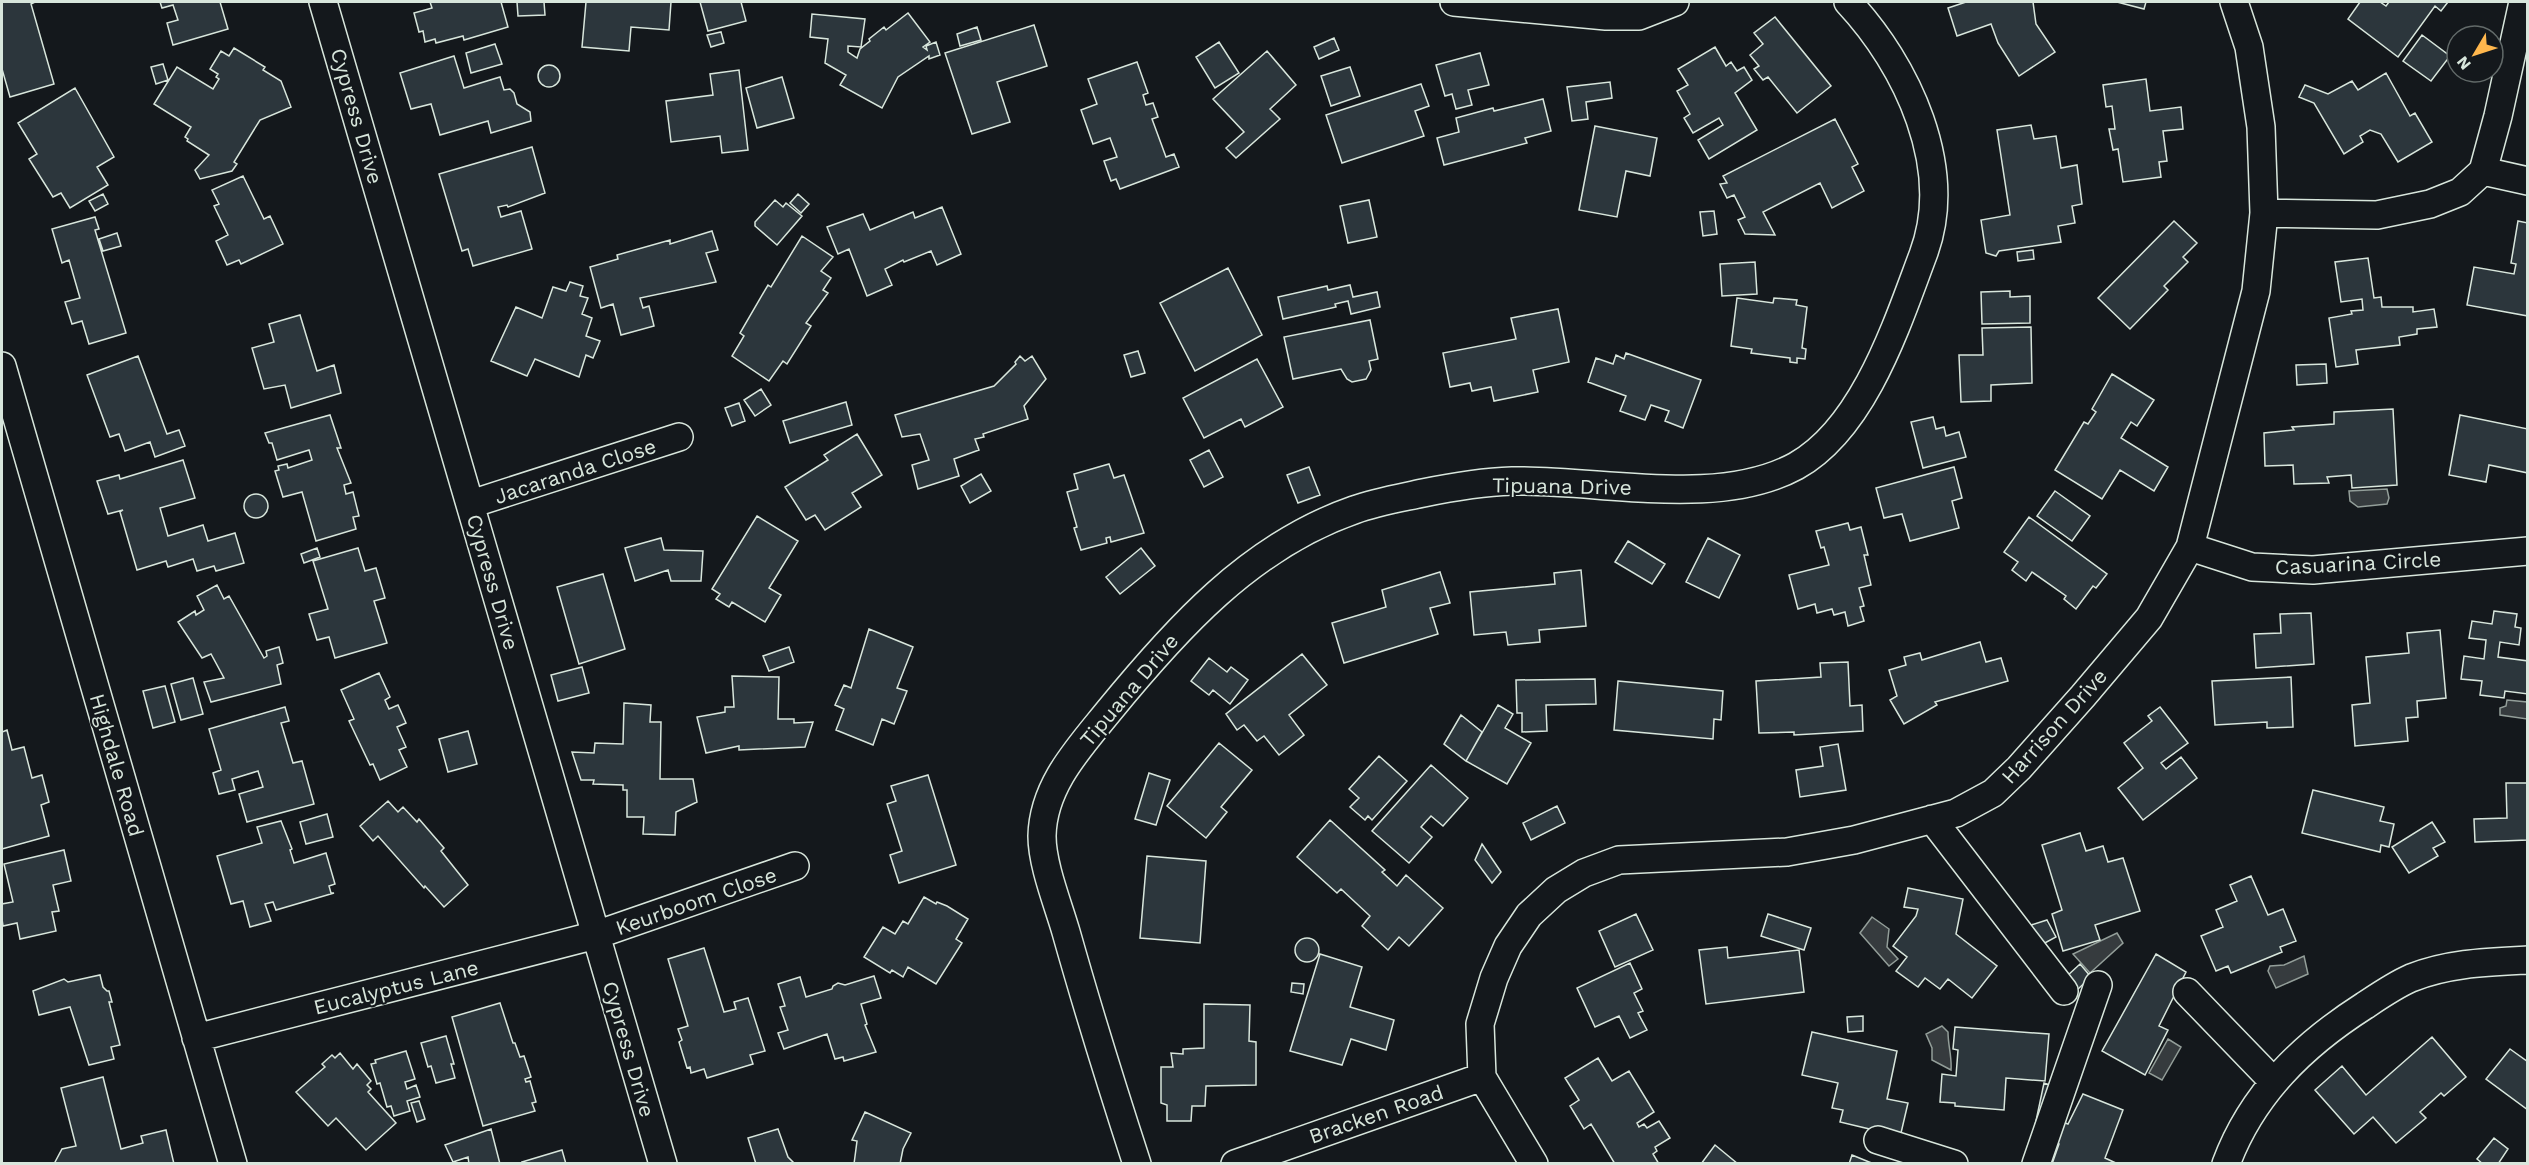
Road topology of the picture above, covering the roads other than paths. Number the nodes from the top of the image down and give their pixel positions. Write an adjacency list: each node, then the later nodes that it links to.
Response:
1 (323, 2): 13 (street, Cypress Drive)
2 (1454, 2): 3 (street)
3 (1675, 2)
4 (1848, 2): 29 (street, Tipuana Drive)
5 (2234, 2): 9 (street, Harrison Drive)
6 (2523, 2): 7 (street)
7 (2483, 171): 8 (street); 9 (street)
8 (2528, 182)
9 (2264, 213): 14 (street, Harrison Drive)
10 (2, 366): 12 (street, Highdale Road)
11 (679, 437): 13 (street, Jacaranda Close)
12 (13, 449): 23 (street, Highdale Road)
13 (471, 504): 18 (street, Cypress Drive)
14 (2190, 547): 15 (street, Casuarina Circle); 16 (street, Harrison Drive)
15 (2528, 551)
16 (1932, 819): 21 (street); 24 (street, Harrison Drive)
17 (795, 866): 18 (street, Keurboom Close)
18 (596, 935): 23 (street, Eucalyptus Lane); 28 (street, Cypress Drive)
19 (2528, 960): 25 (street)
20 (2098, 985): 33 (street)
21 (2064, 991)
22 (2187, 992): 25 (street)
23 (196, 1038): 27 (street, Highdale Road)
24 (1482, 1077): 30 (street, Bracken Road); 31 (street, Harrison Drive)
25 (2273, 1081): 34 (street)
26 (1878, 1140): 32 (street)
27 (233, 1164)
28 (663, 1164)
29 (1137, 1164)
30 (1235, 1164)
31 (1534, 1164)
32 (1954, 1164)
33 (2036, 1164)
34 (2226, 1164)

